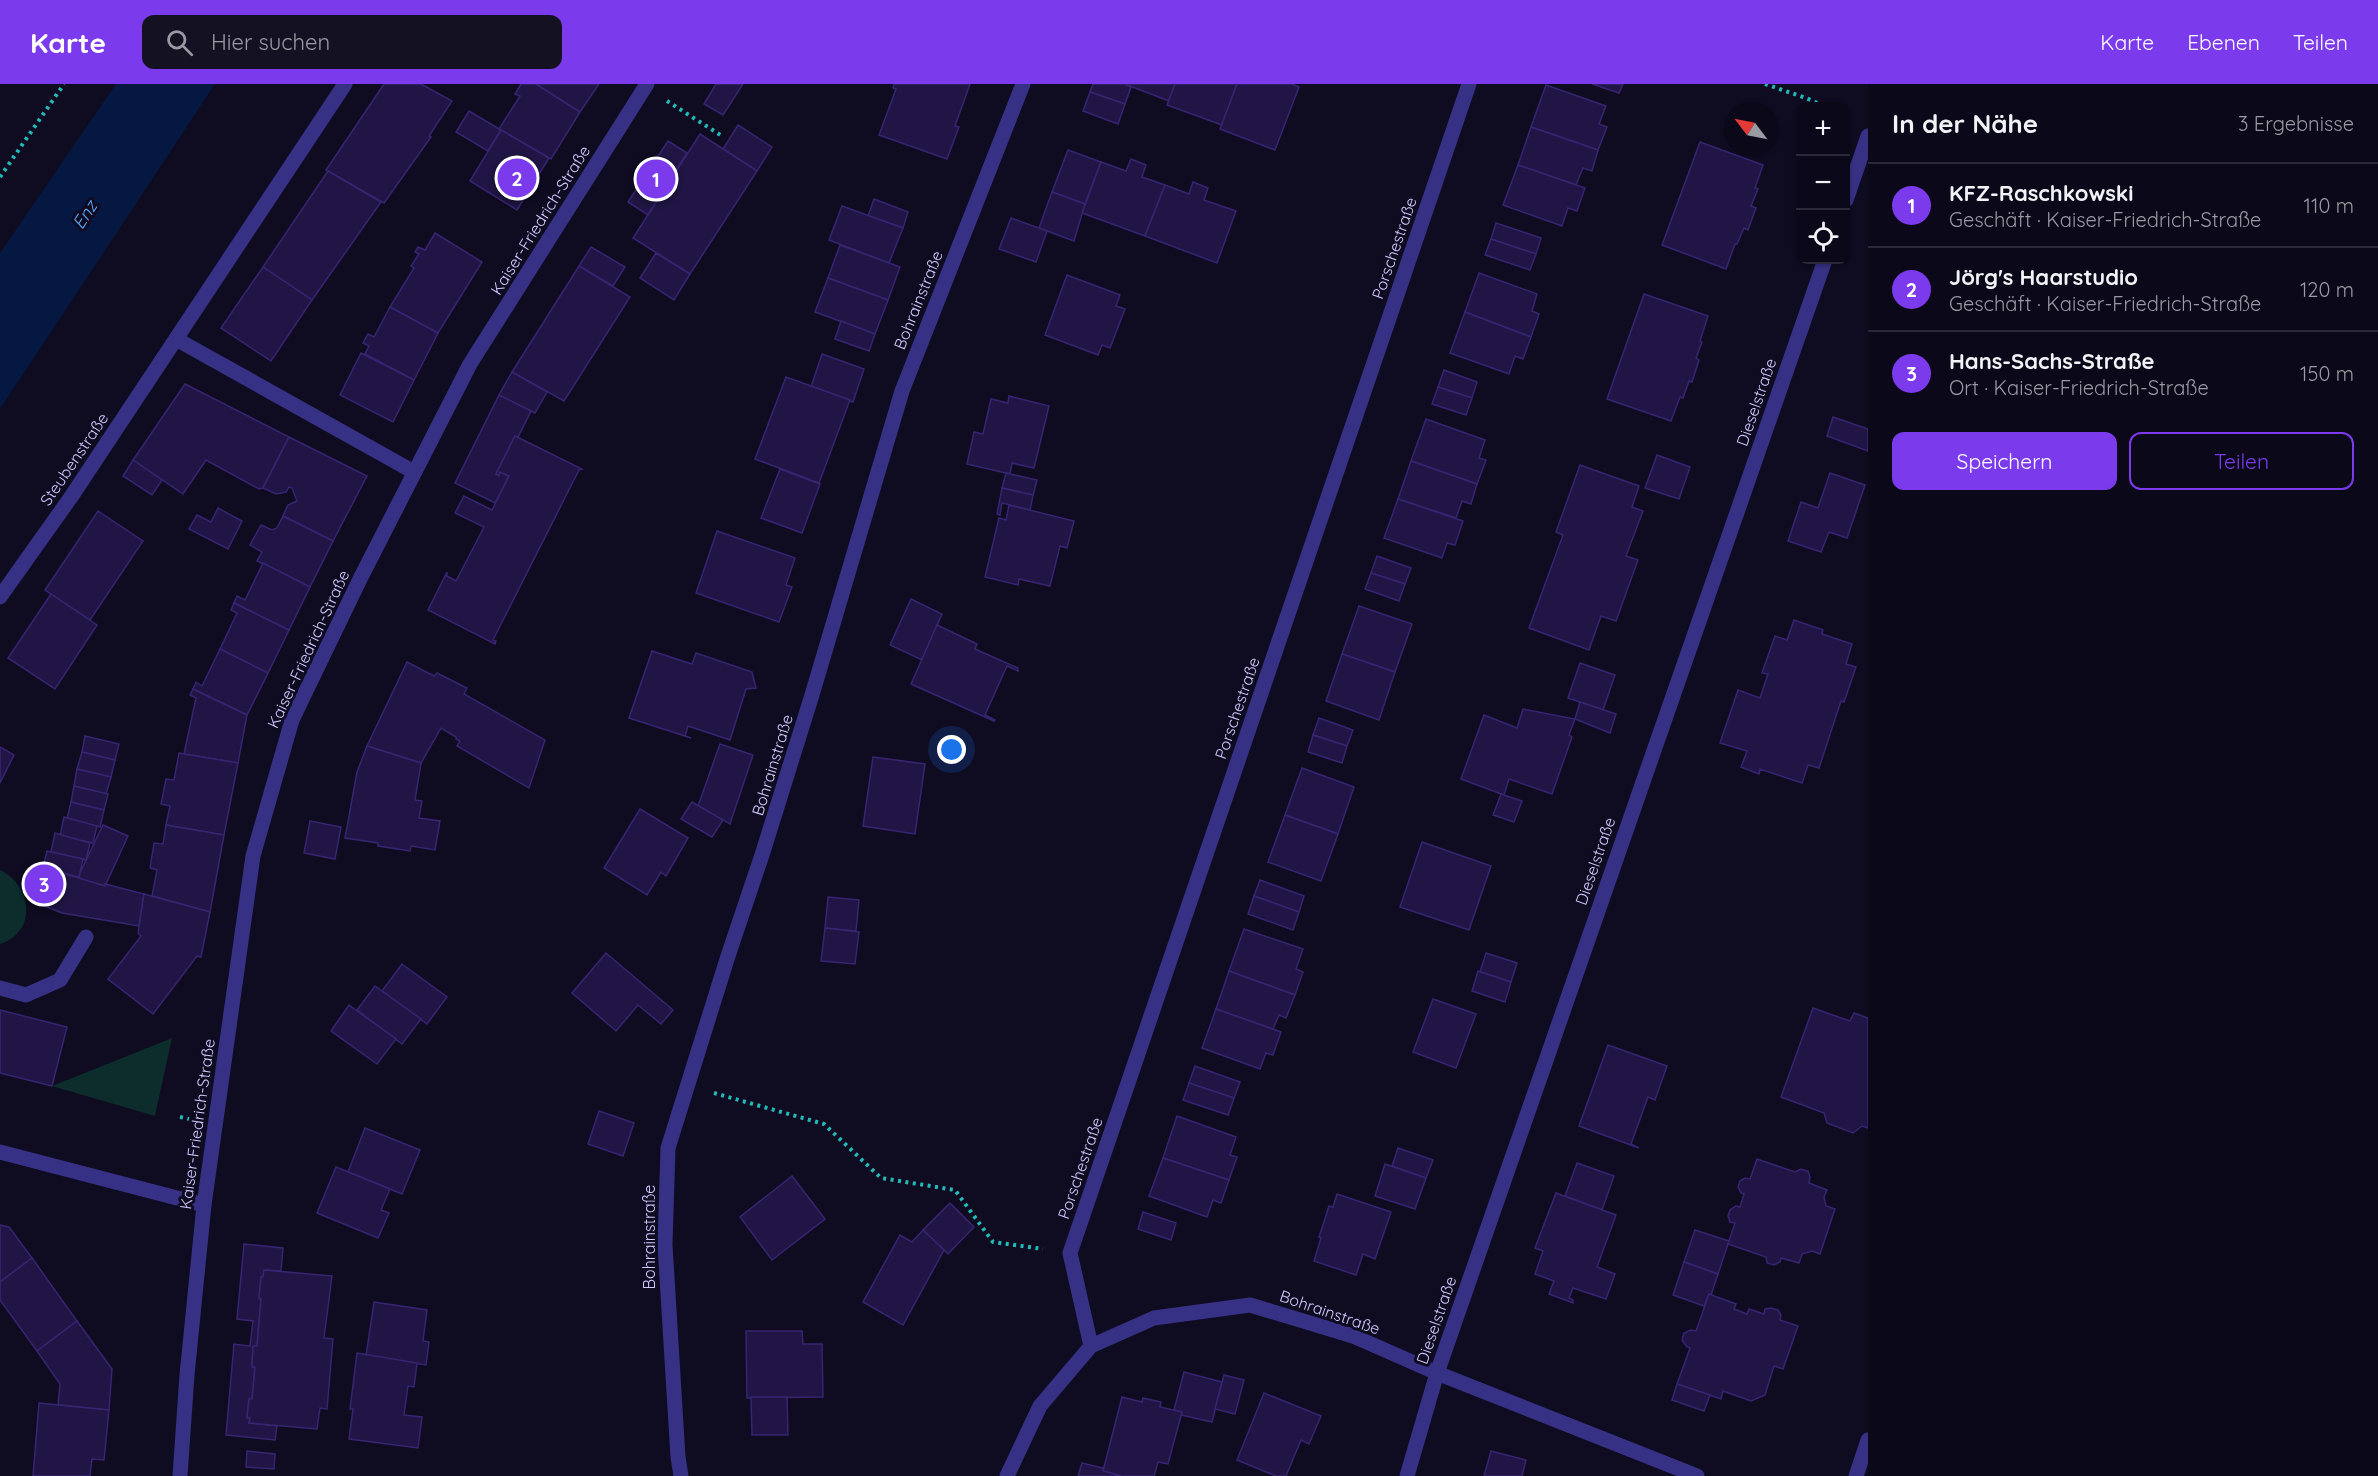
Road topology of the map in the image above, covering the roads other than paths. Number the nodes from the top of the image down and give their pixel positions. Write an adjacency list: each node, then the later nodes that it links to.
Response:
1 (345, 84): 8 (street, Steubenstraße)
2 (1023, 84): 19 (street, Bohrainstraße)
3 (1469, 84): 15 (street, Porschestraße)
4 (646, 86): 9 (street, Kaiser-Friedrich-Straße)
5 (1868, 136): 6 (street)
6 (1850, 186)
7 (1824, 264): 16 (street, Dieselstraße)
8 (176, 339): 9 (street); 10 (street, Steubenstraße)
9 (414, 472): 14 (street, Kaiser-Friedrich-Straße)
10 (0, 597)
11 (86, 937): 12 (street)
12 (0, 988)
13 (0, 1152): 14 (street)
14 (204, 1205): 18 (street, Kaiser-Friedrich-Straße)
15 (1091, 1346): 16 (street, Bohrainstraße); 20 (street, Bohrainstraße)
16 (1437, 1373): 21 (street, Dieselstraße); 22 (street, Bohrainstraße)
17 (1868, 1440): 23 (street)
18 (180, 1476)
19 (681, 1476)
20 (1007, 1476)
21 (1407, 1476)
22 (1697, 1476)
23 (1856, 1476)

